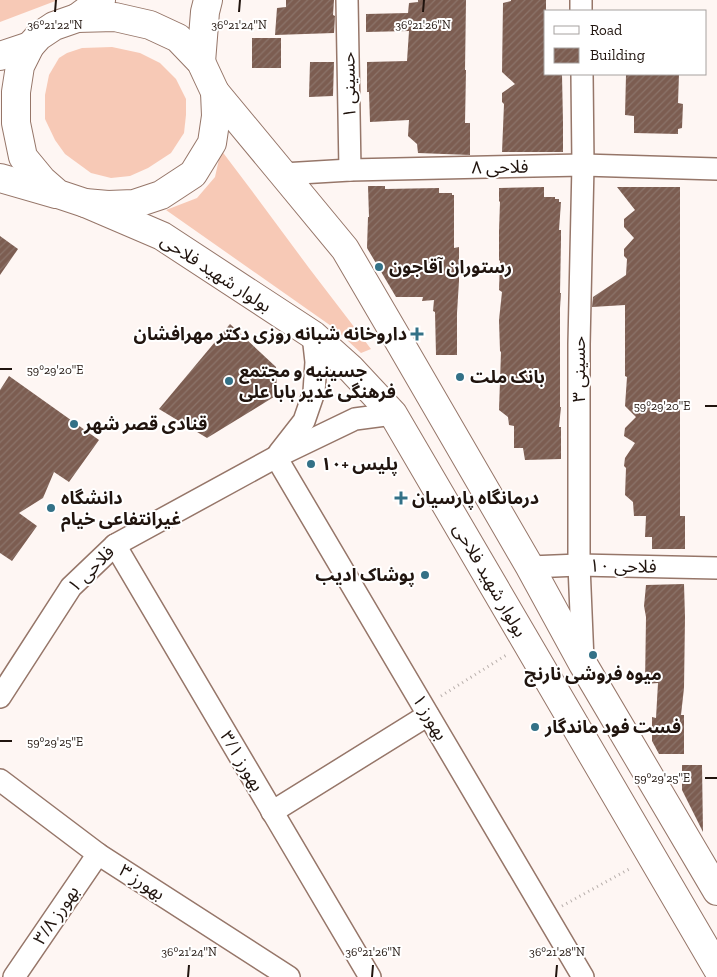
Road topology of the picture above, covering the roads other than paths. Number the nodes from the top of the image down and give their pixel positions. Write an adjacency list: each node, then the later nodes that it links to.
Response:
1 (101, 0): 4 (main road)
2 (208, 0): 7 (main road)
3 (347, 0): 12 (street, حسینی ۱)
4 (77, 18): 5 (main road); 7 (main road)
5 (30, 46): 6 (main road); 15 (main road)
6 (0, 56)
7 (201, 62): 9 (main road)
8 (582, 75): 10 (street, حسینی ۳)
9 (215, 92): 13 (main road); 16 (main road)
10 (583, 166): 11 (street, فلاحی ۸); 12 (street, فلاحی ۸); 21 (street, حسینی ۳)
11 (717, 169)
12 (350, 170): 13 (street, فلاحی ۸)
13 (283, 174): 22 (main road)
14 (0, 178): 15 (main road)
15 (58, 194): 16 (main road)
16 (85, 203): 17 (main road, بولوار شهید فلاحی)
17 (313, 335): 18 (main road, بولوار شهید فلاحی); 19 (street, فلاحی ۱)
18 (393, 414): 19 (street, فلاحی ۱); 31 (main road, بولوار شهید فلاحی)
19 (276, 457): 20 (street, فلاحی ۱); 26 (street, بهورز ۱)
20 (114, 545): 25 (street, فلاحی ۱); 28 (street, بهورز ۳/۱)
21 (579, 565): 22 (street, فلاحی ۱۰); 23 (street, فلاحی ۱۰); 24 (street, حسینی ۳)
22 (530, 567): 24 (main road)
23 (717, 568)
24 (583, 664): 30 (main road)
25 (0, 697)
26 (426, 711): 28 (street); 35 (street, بهورز ۱)
27 (0, 780): 29 (street, بهورز ۳)
28 (272, 812): 34 (street, بهورز ۳/۱)
29 (98, 854): 32 (street, بهورز ۳); 33 (street, بهورز ۳/۸)
30 (717, 891)
31 (717, 968)
32 (280, 975)
33 (14, 977)
34 (370, 977)
35 (583, 977)

